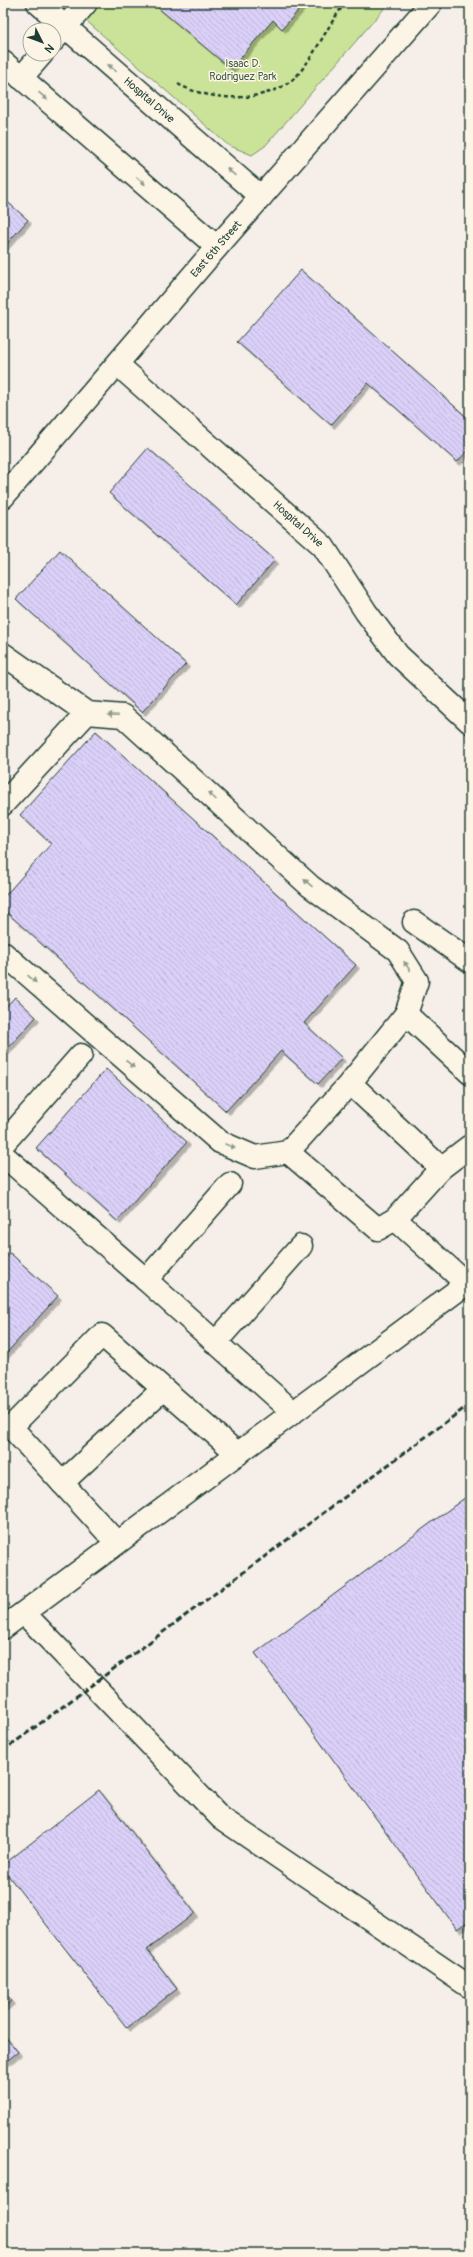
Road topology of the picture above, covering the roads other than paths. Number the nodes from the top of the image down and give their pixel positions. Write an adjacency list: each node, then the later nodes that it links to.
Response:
1 (38, 3): 4 (street, Hospital Drive)
2 (86, 3): 5 (street)
3 (431, 3): 10 (street, East 6th Street)
4 (51, 22)
5 (62, 32)
6 (62, 36): 10 (street, Hospital Drive, one-way to 6)
7 (3, 62): 9 (street)
8 (35, 62): 9 (street)
9 (22, 78): 11 (street, one-way to 11)
10 (261, 197): 11 (street, East 6th Street)
11 (217, 246): 12 (street, East 6th Street)
12 (118, 365): 13 (street, East 6th Street); 16 (street, Hospital Drive)
13 (3, 497)
14 (3, 654): 15 (street)
15 (87, 714): 17 (street); 21 (street, one-way to 15)
16 (470, 722)
17 (6, 795)
18 (414, 922): 20 (street)
19 (3, 953): 27 (street, one-way to 27)
20 (470, 961)
21 (406, 1014): 23 (street); 24 (street)
22 (82, 1055): 25 (street)
23 (470, 1073)
24 (350, 1083): 27 (street); 29 (street)
25 (3, 1144)
26 (470, 1146): 29 (street)
27 (288, 1152): 31 (street)
28 (3, 1155): 33 (street)
29 (440, 1168): 31 (street)
30 (230, 1184): 33 (street)
31 (395, 1219): 34 (street)
32 (301, 1246): 35 (street)
33 (146, 1280): 35 (street)
34 (468, 1283): 37 (street)
35 (215, 1342): 37 (street)
36 (163, 1389): 38 (street); 39 (street); 40 (street)
37 (293, 1412): 39 (street)
38 (7, 1423): 40 (street)
39 (238, 1454): 41 (street)
40 (62, 1483): 41 (street)
41 (117, 1543): 42 (street)
42 (24, 1613): 43 (street); 44 (street)
43 (3, 1628)
44 (470, 1987)

